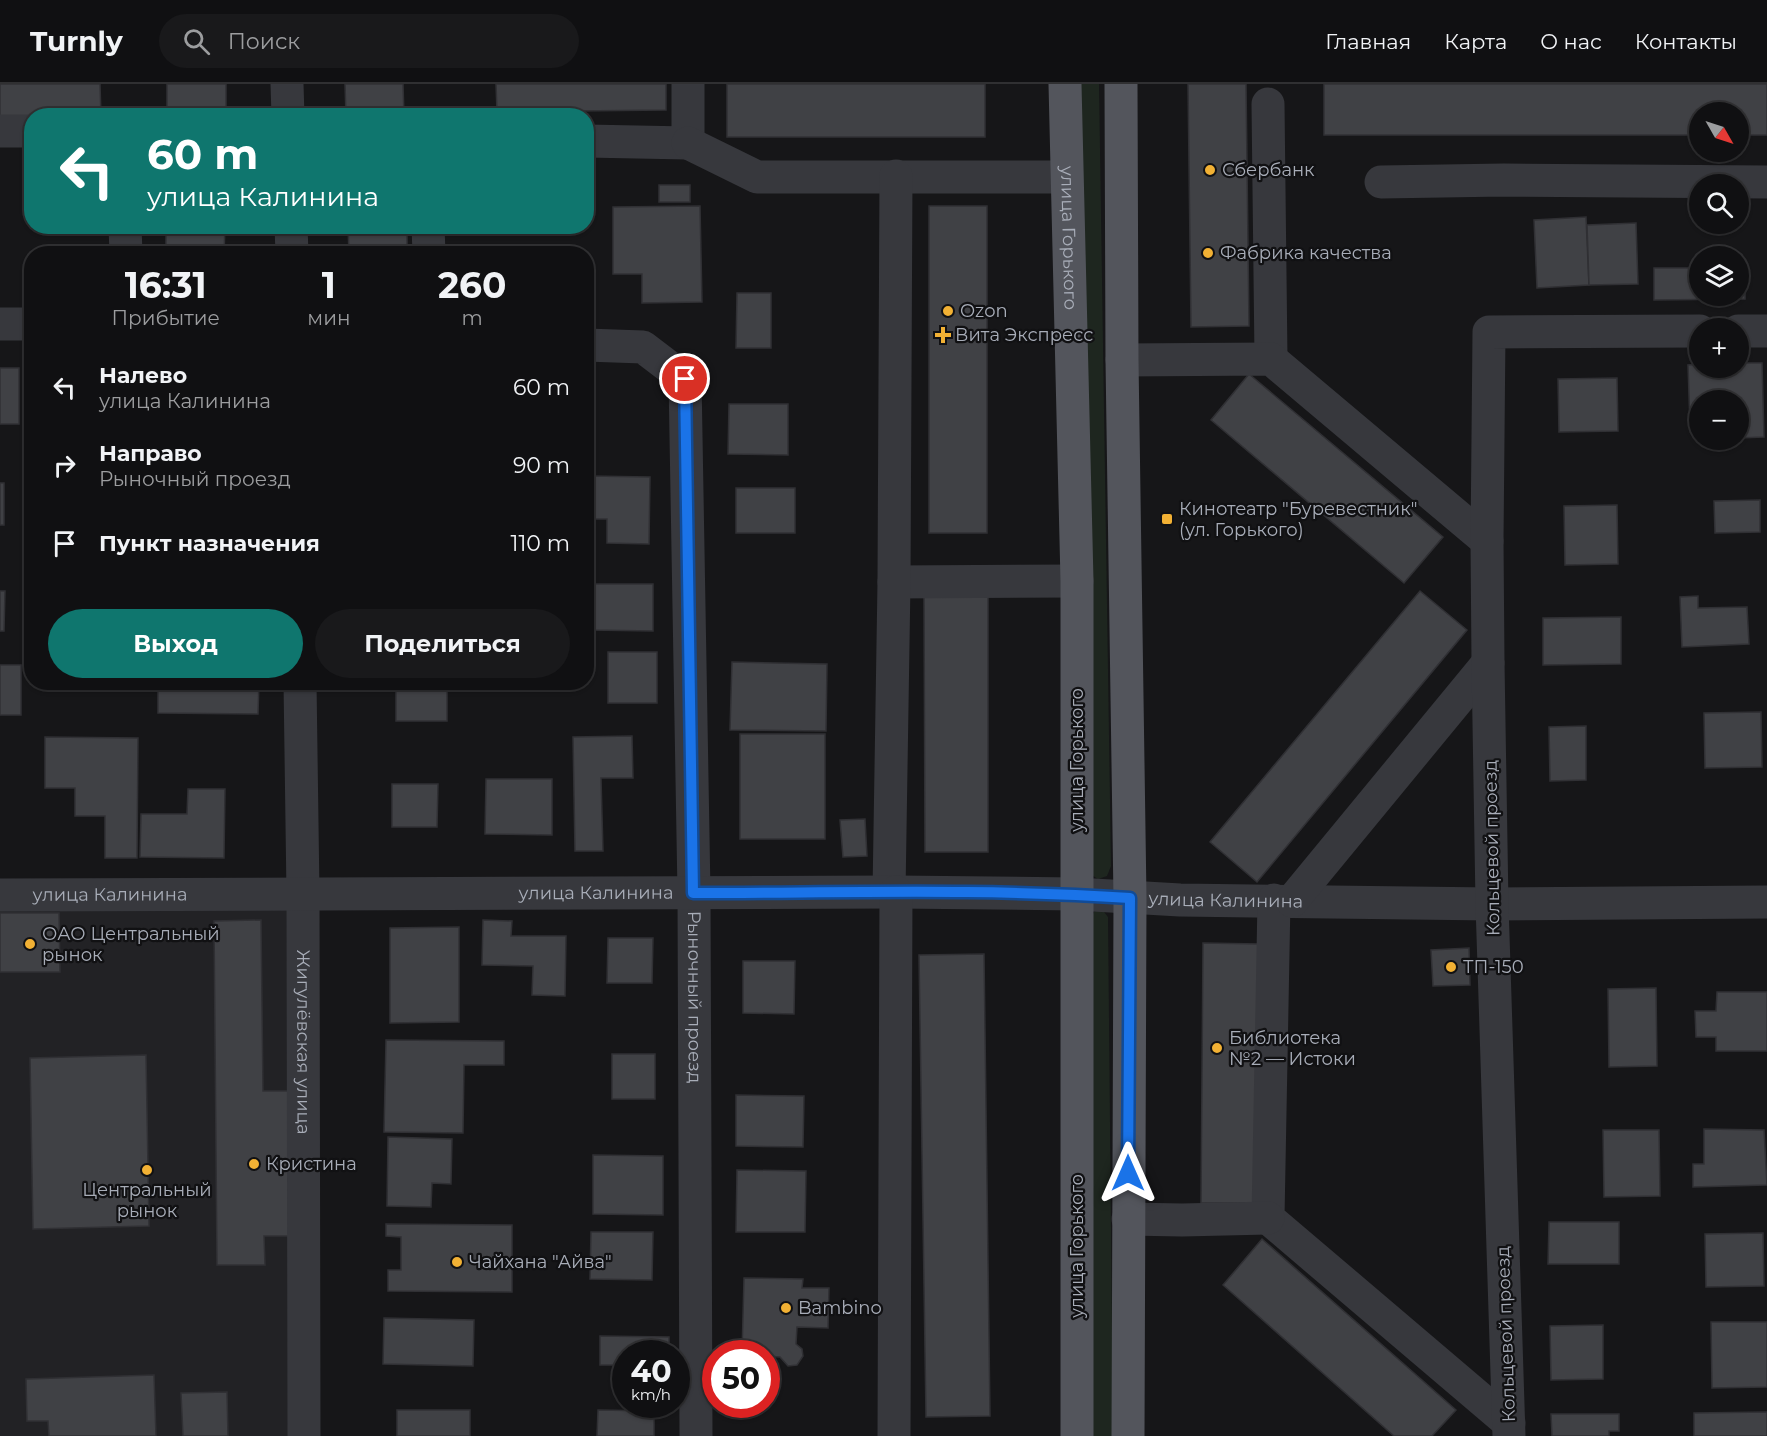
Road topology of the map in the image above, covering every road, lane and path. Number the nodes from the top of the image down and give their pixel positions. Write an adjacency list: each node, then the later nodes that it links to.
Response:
1 (287, 84): 6 (street)
2 (688, 84): 10 (street)
3 (1065, 84): 12 (main road, улица Горького)
4 (1121, 84): 22 (main road)
5 (1268, 104): 21 (street)
6 (288, 108)
7 (0, 131): 8 (street)
8 (24, 131)
9 (594, 141): 10 (street)
10 (688, 143): 11 (street)
11 (896, 177): 12 (street); 25 (street)
12 (1066, 177): 24 (main road, улица Горького)
13 (1381, 182): 14 (street)
14 (1767, 182)
15 (0, 324): 16 (street)
16 (24, 324)
17 (1689, 331): 23 (street, Кольцевой проезд)
18 (1749, 331): 19 (street)
19 (1767, 331)
20 (594, 345): 28 (street, Рыночный проезд)
21 (1271, 359): 22 (street); 23 (street)
22 (1122, 360): 33 (main road)
23 (1486, 541): 26 (street, Кольцевой проезд)
24 (1077, 581): 25 (street); 31 (main road, улица Горького)
25 (894, 582): 29 (street)
26 (1488, 663): 34 (street); 36 (street, Кольцевой проезд)
27 (300, 690): 30 (street, Жигулёвская улица)
28 (693, 893): 29 (street, улица Калинина); 30 (street, улица Калинина); 41 (street, Рыночный проезд)
29 (893, 893): 31 (street, улица Калинина); 42 (street)
30 (303, 894): 32 (street, улица Калинина); 40 (street, Жигулёвская улица)
31 (1076, 894): 33 (street, улица Калинина); 43 (main road, улица Горького)
32 (0, 895)
33 (1130, 898): 34 (street, улица Калинина); 38 (main road)
34 (1283, 900): 36 (street, улица Калинина); 37 (street)
35 (1767, 902): 36 (street, улица Калинина)
36 (1492, 904): 39 (street, Кольцевой проезд)
37 (1268, 1218): 38 (street); 39 (street)
38 (1128, 1219): 44 (main road)
39 (1509, 1429)
40 (304, 1436)
41 (696, 1436)
42 (894, 1436)
43 (1077, 1436)
44 (1128, 1436)

